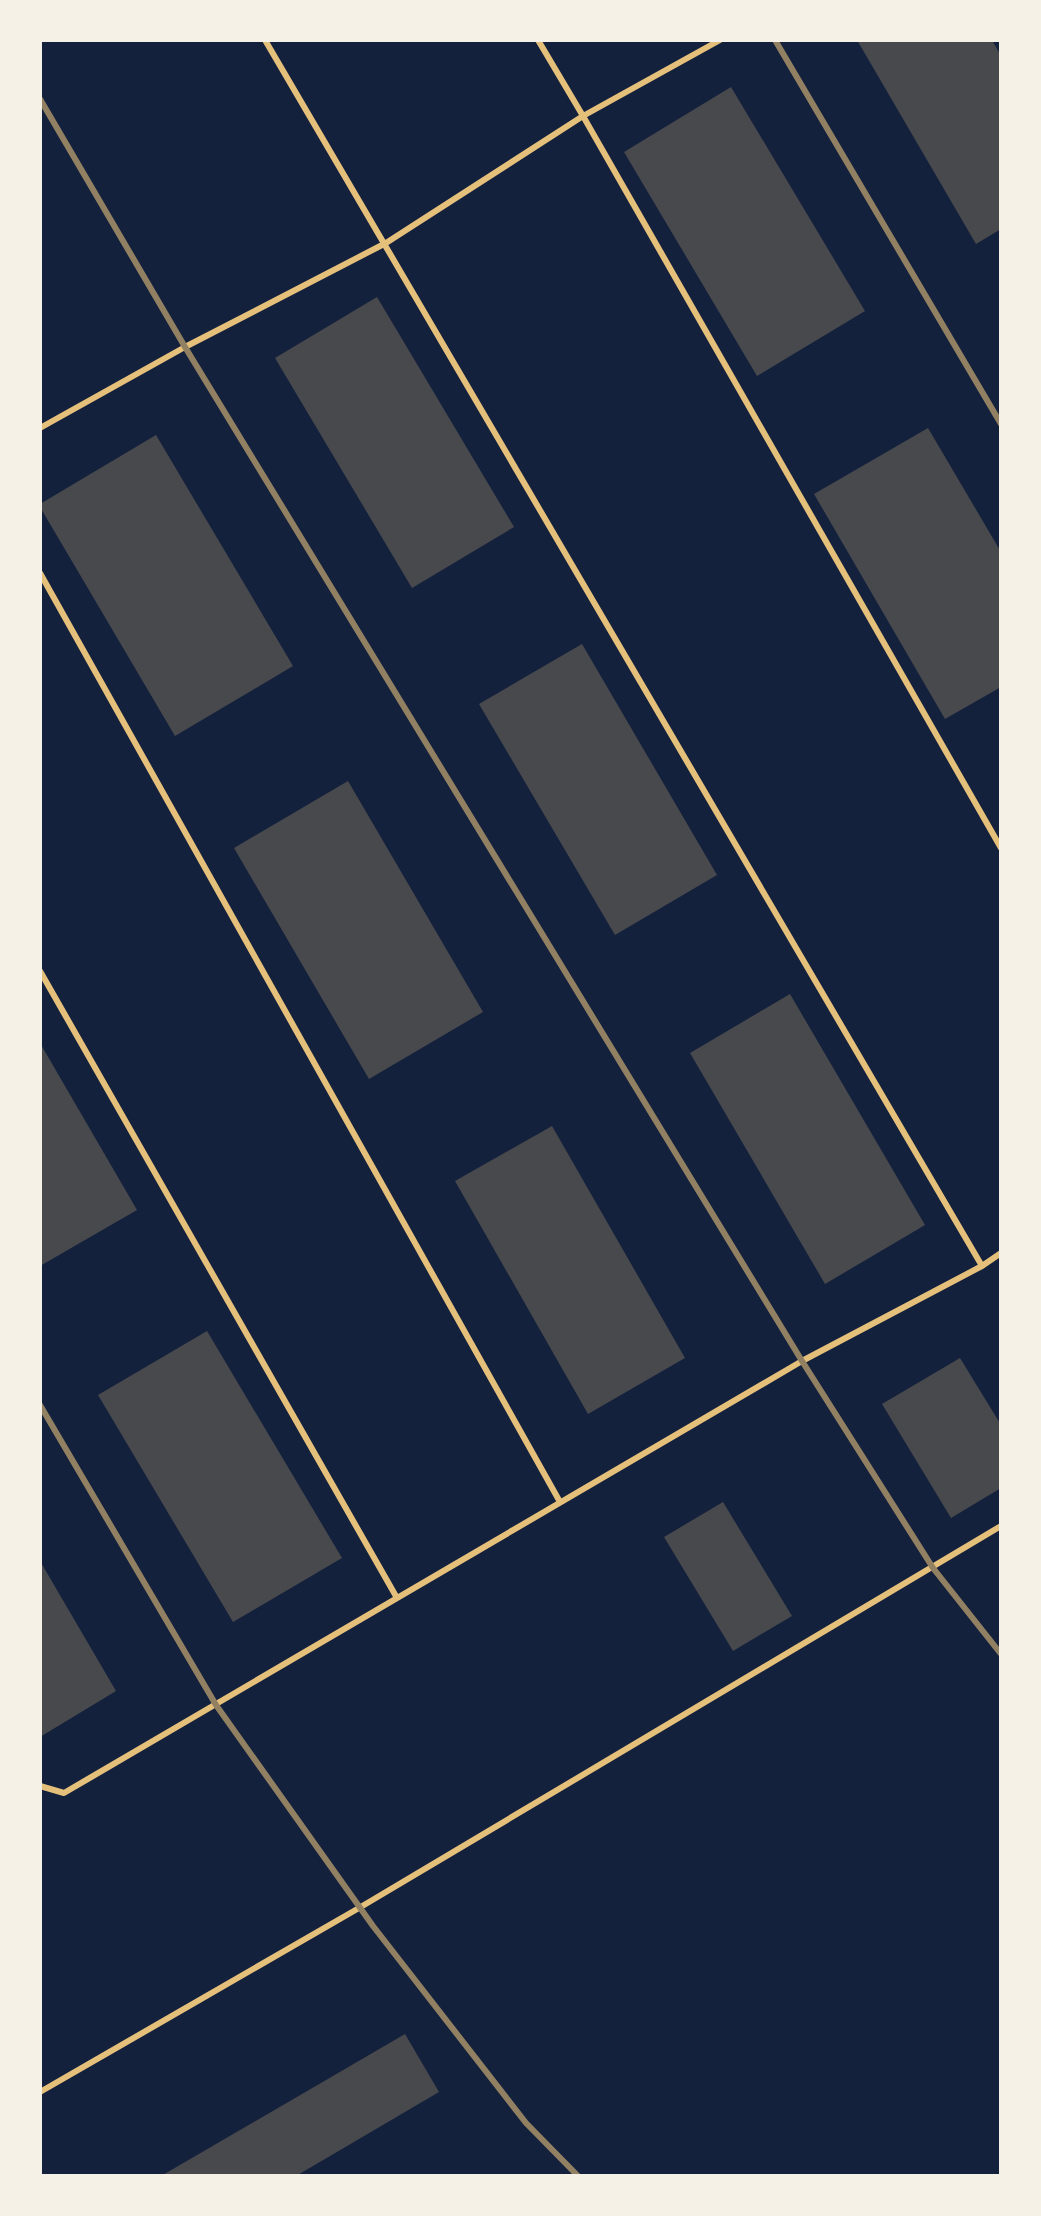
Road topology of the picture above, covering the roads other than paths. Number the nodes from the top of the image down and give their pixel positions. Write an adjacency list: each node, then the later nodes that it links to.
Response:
1 (265, 40): 5 (lane)
2 (538, 40): 4 (lane)
3 (720, 40): 4 (lane)
4 (583, 116): 5 (lane); 8 (lane)
5 (386, 243): 6 (lane); 11 (lane)
6 (40, 428)
7 (40, 573): 12 (lane)
8 (1001, 848)
9 (40, 971): 14 (lane)
10 (1001, 1253): 11 (lane)
11 (982, 1266): 12 (lane)
12 (560, 1502): 14 (lane)
13 (1001, 1526): 16 (lane)
14 (397, 1598): 15 (lane)
15 (40, 1786)
16 (40, 2092)

